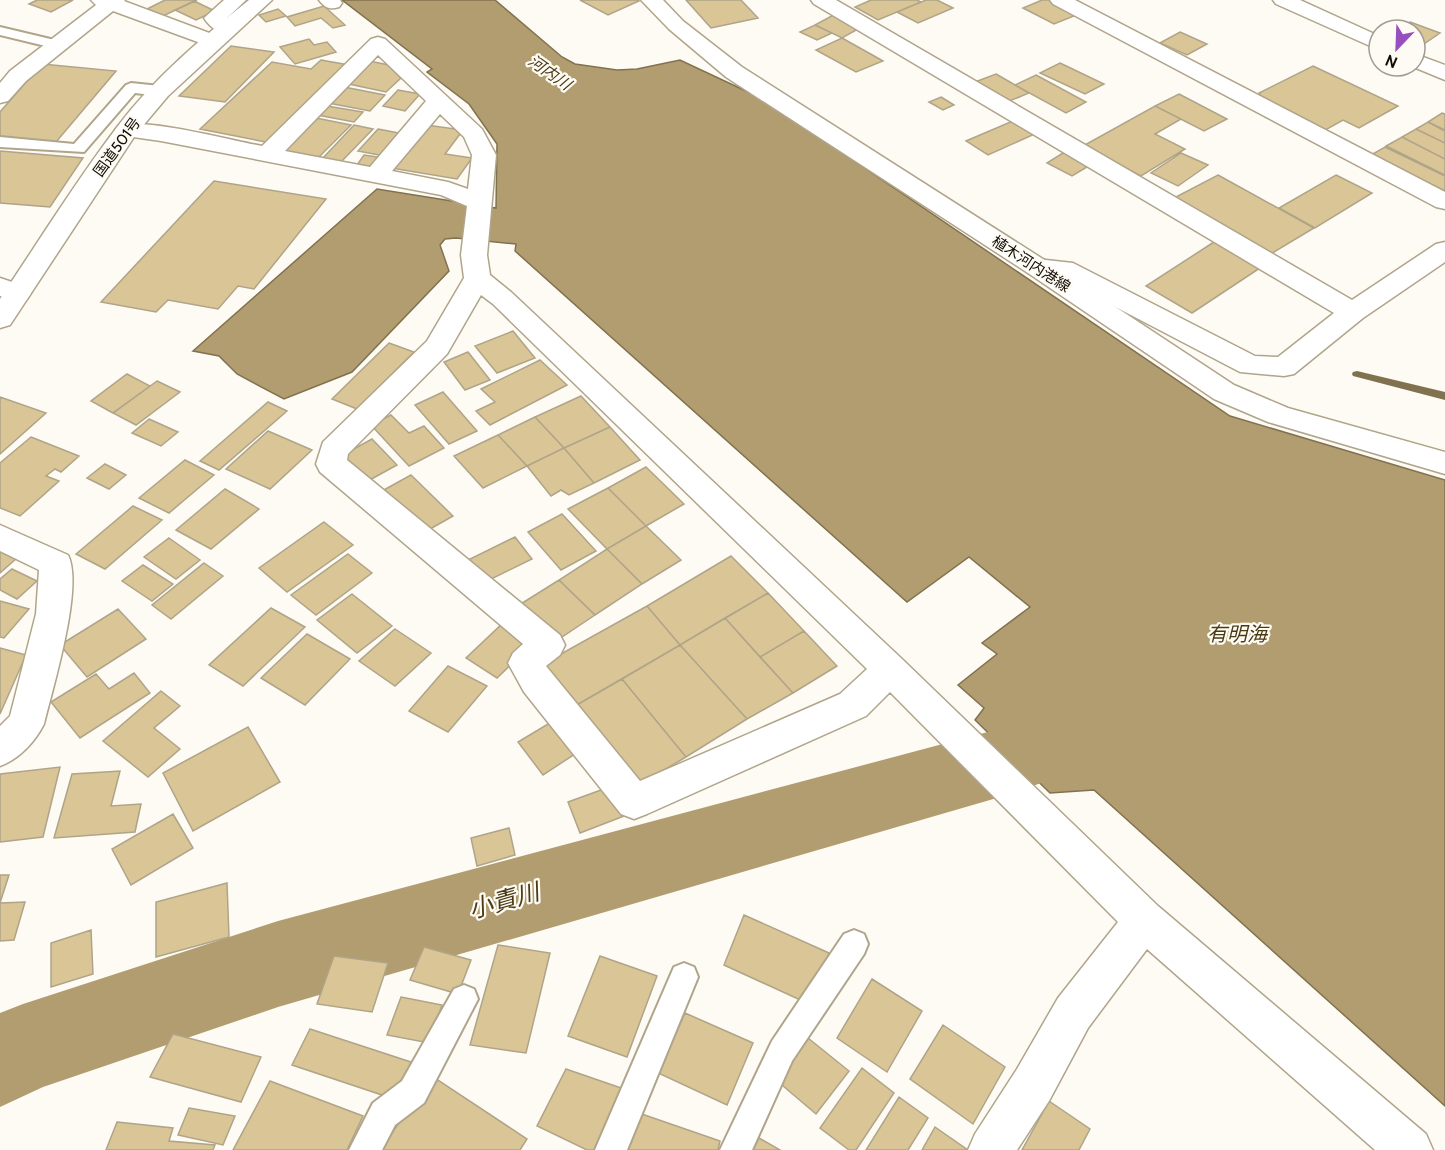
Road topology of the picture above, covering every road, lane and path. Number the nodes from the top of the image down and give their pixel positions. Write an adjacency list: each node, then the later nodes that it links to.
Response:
1 (236, 0): 9 (main road)
2 (262, 0): 9 (main road, 国道501号)
3 (651, 0): 25 (main road, 植木河内港線)
4 (821, 0): 27 (main road)
5 (1060, 0): 21 (main road)
6 (1282, 0): 10 (main road)
7 (109, 1): 9 (main road); 11 (main road)
8 (0, 31): 11 (lane)
9 (220, 34): 14 (main road, 国道501号)
10 (1367, 39)
11 (58, 45): 15 (main road)
12 (1427, 65): 13 (main road)
13 (1445, 73)
14 (160, 91): 17 (main road, 国道501号); 18 (lane)
15 (0, 96)
16 (439, 100): 19 (main road); 20 (main road); 22 (main road)
17 (127, 130): 19 (main road); 26 (main road, 国道501号)
18 (0, 141)
19 (267, 155): 20 (main road)
20 (376, 175): 22 (main road)
21 (1445, 202)
22 (481, 203): 24 (main road)
23 (1445, 250): 27 (main road)
24 (476, 267): 31 (main road); 31 (main road)
25 (1037, 267): 27 (main road); 29 (main road, 植木河内港線)
26 (9, 289): 28 (main road, 国道501号)
27 (1353, 312)
28 (0, 319)
29 (1445, 463)
30 (0, 537): 32 (main road)
31 (890, 669): 33 (main road)
32 (0, 750)
33 (1144, 920): 40 (main road); 41 (main road)
34 (854, 944): 39 (lane)
35 (684, 977): 38 (lane)
36 (464, 999): 37 (lane)
37 (365, 1150)
38 (611, 1150)
39 (736, 1150)
40 (991, 1150)
41 (1410, 1150)

